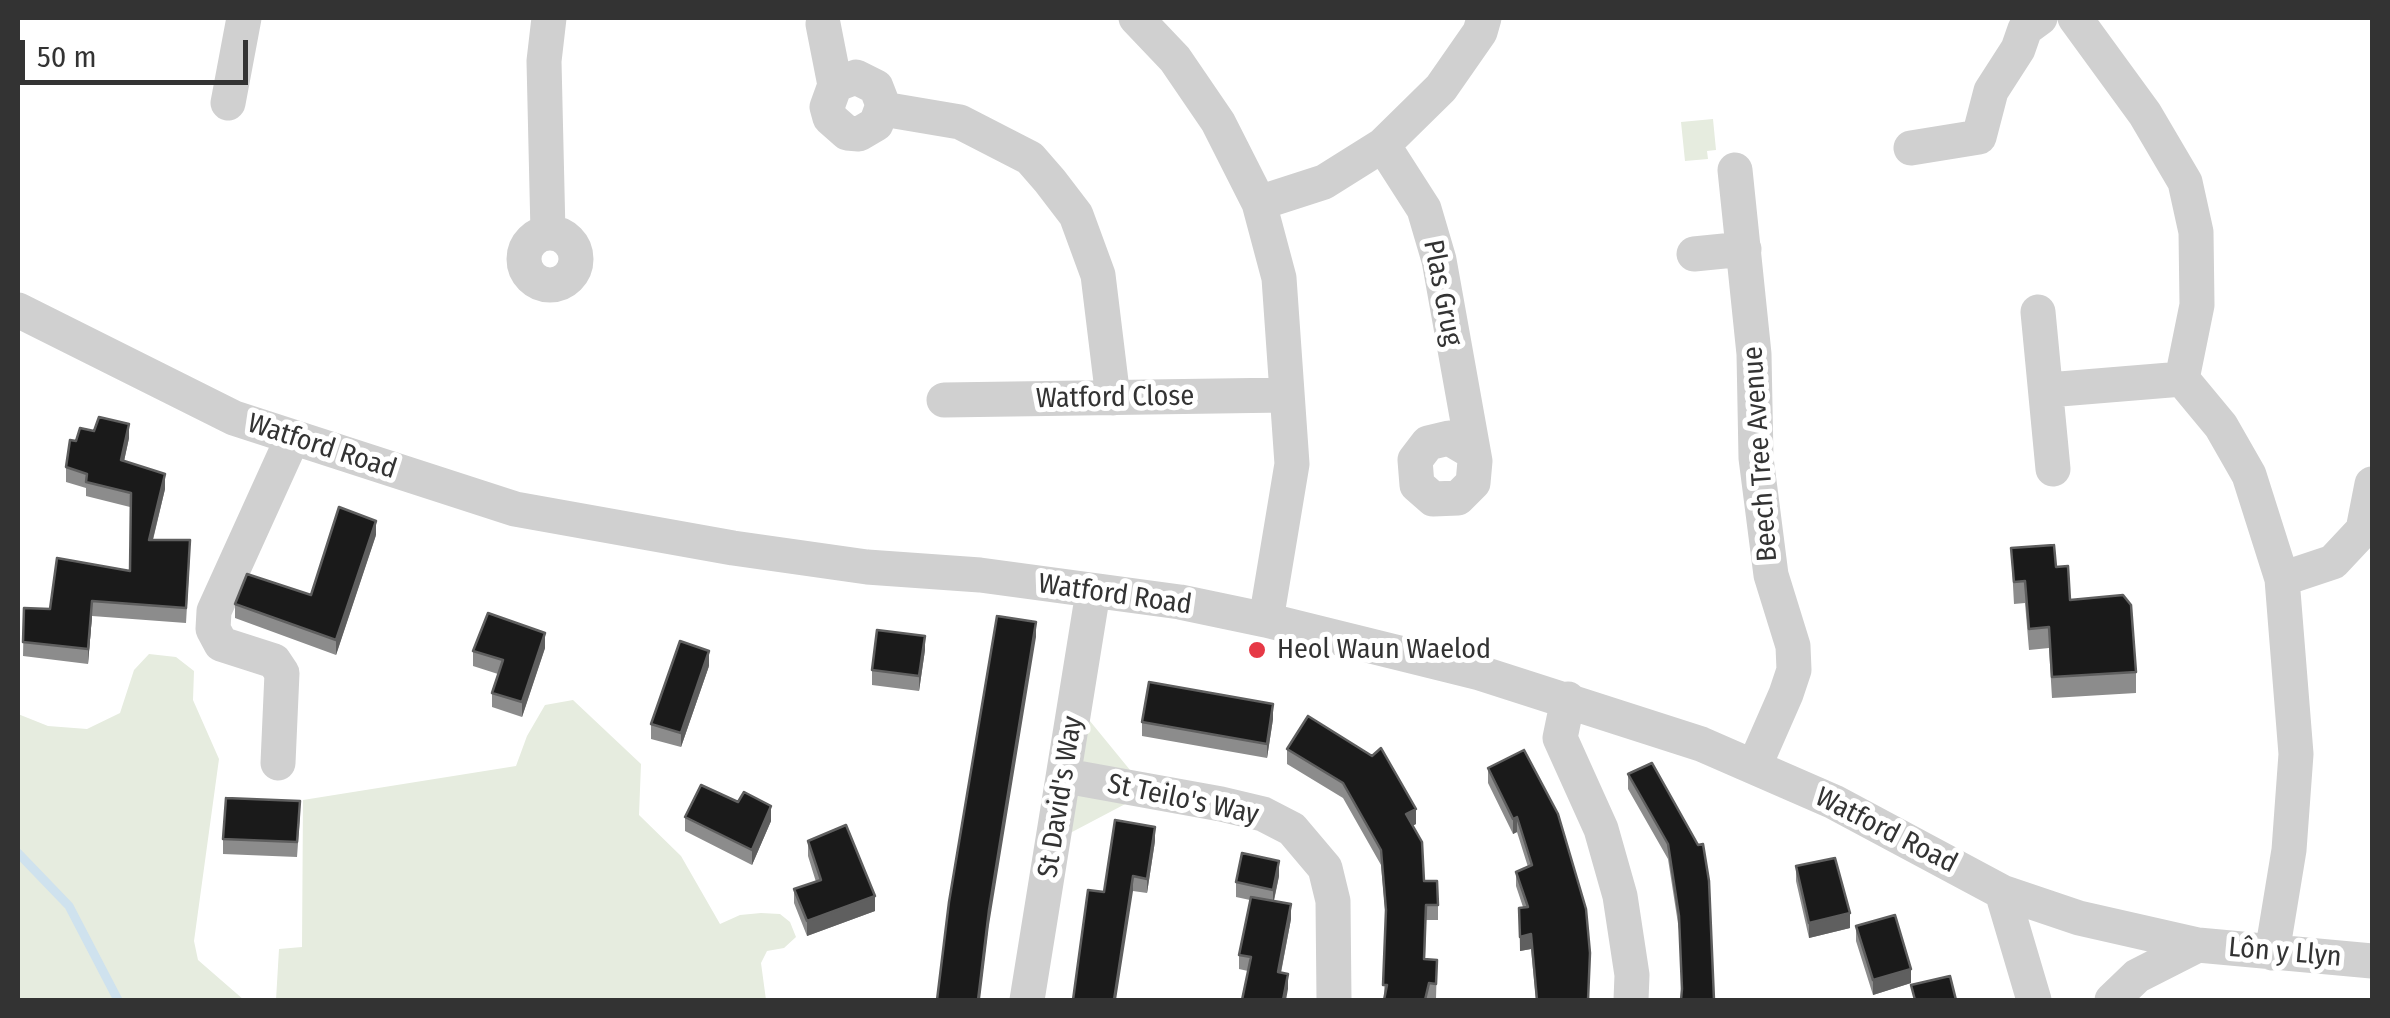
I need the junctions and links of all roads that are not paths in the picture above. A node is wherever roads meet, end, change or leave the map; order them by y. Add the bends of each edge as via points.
1 (244, 18) edge
2 (549, 18) edge
3 (1136, 18) edge
4 (1484, 18) edge
5 (2075, 18) edge
6 (2022, 21) edge
7 (823, 24) dead end
8 (228, 103) dead end
9 (1383, 146) junction
10 (1911, 148) dead end
11 (1736, 170) dead end
12 (1259, 203) junction
13 (548, 233) dead end
14 (1744, 250) junction
15 (1694, 254) dead end
16 (18, 310) edge
17 (2038, 312) dead end
18 (2182, 379) junction
19 (2048, 390) junction
20 (1286, 396) junction
21 (1113, 398) junction
22 (944, 401) dead end
23 (292, 440) junction
24 (1470, 452) dead end
25 (2053, 468) dead end
26 (2372, 484) edge
27 (2282, 578) junction
28 (1093, 592) junction
29 (1266, 620) junction
30 (1568, 700) junction
31 (278, 763) dead end
32 (1754, 767) junction
33 (1066, 776) junction
34 (2002, 892) junction
35 (2198, 945) junction
36 (2272, 952) junction
37 (2372, 961) edge
38 (1028, 1000) edge
39 (1334, 1000) edge
40 (1631, 1000) edge
41 (2034, 1000) edge
42 (2112, 1000) edge

1 - 8 street
2 - 13 street
3 - 12 street via 1175,59 1218,122
4 - 9 street via 1442,88
5 - 18 street via 2185,182 2196,232 2197,305
6 - 10 street via 2018,49 1991,91 1978,138
7 - 21 street via 835,85 867,80 882,95 883,109 960,122 1030,158 1050,181 1076,215 1098,276
9 - 12 street via 1324,182
9 - 24 street, Plas Grug via 1424,209 1439,260
11 - 14 street, Beech Tree Avenue
12 - 20 street via 1279,278
14 - 15 street
14 - 32 street, Beech Tree Avenue via 1756,458 1771,576 1794,658
16 - 23 street, Watford Road
17 - 19 street
18 - 19 street
18 - 27 street via 2250,475
19 - 25 street
20 - 21 street, Watford Close
20 - 29 street via 1289,502
21 - 22 street, Watford Close
23 - 28 street, Watford Road via 514,509 626,532
23 - 31 street via 214,611 213,629 220,644 274,662 282,673
26 - 27 street via 2363,530 2333,562
27 - 36 street via 2296,754
28 - 29 street, Watford Road
28 - 33 street, St David's Way
29 - 30 street, Watford Road
30 - 32 street, Watford Road
30 - 40 street via 1560,738 1601,829 1620,896
32 - 34 street, Watford Road
33 - 38 street, St David's Way
33 - 39 street, St Teilo's Way via 1235,807 1292,829 1325,868 1334,918
34 - 35 street, Watford Road
34 - 41 street
35 - 36 street, Lôn y Llyn
35 - 42 street via 2137,976
36 - 37 street, Lôn y Llyn

